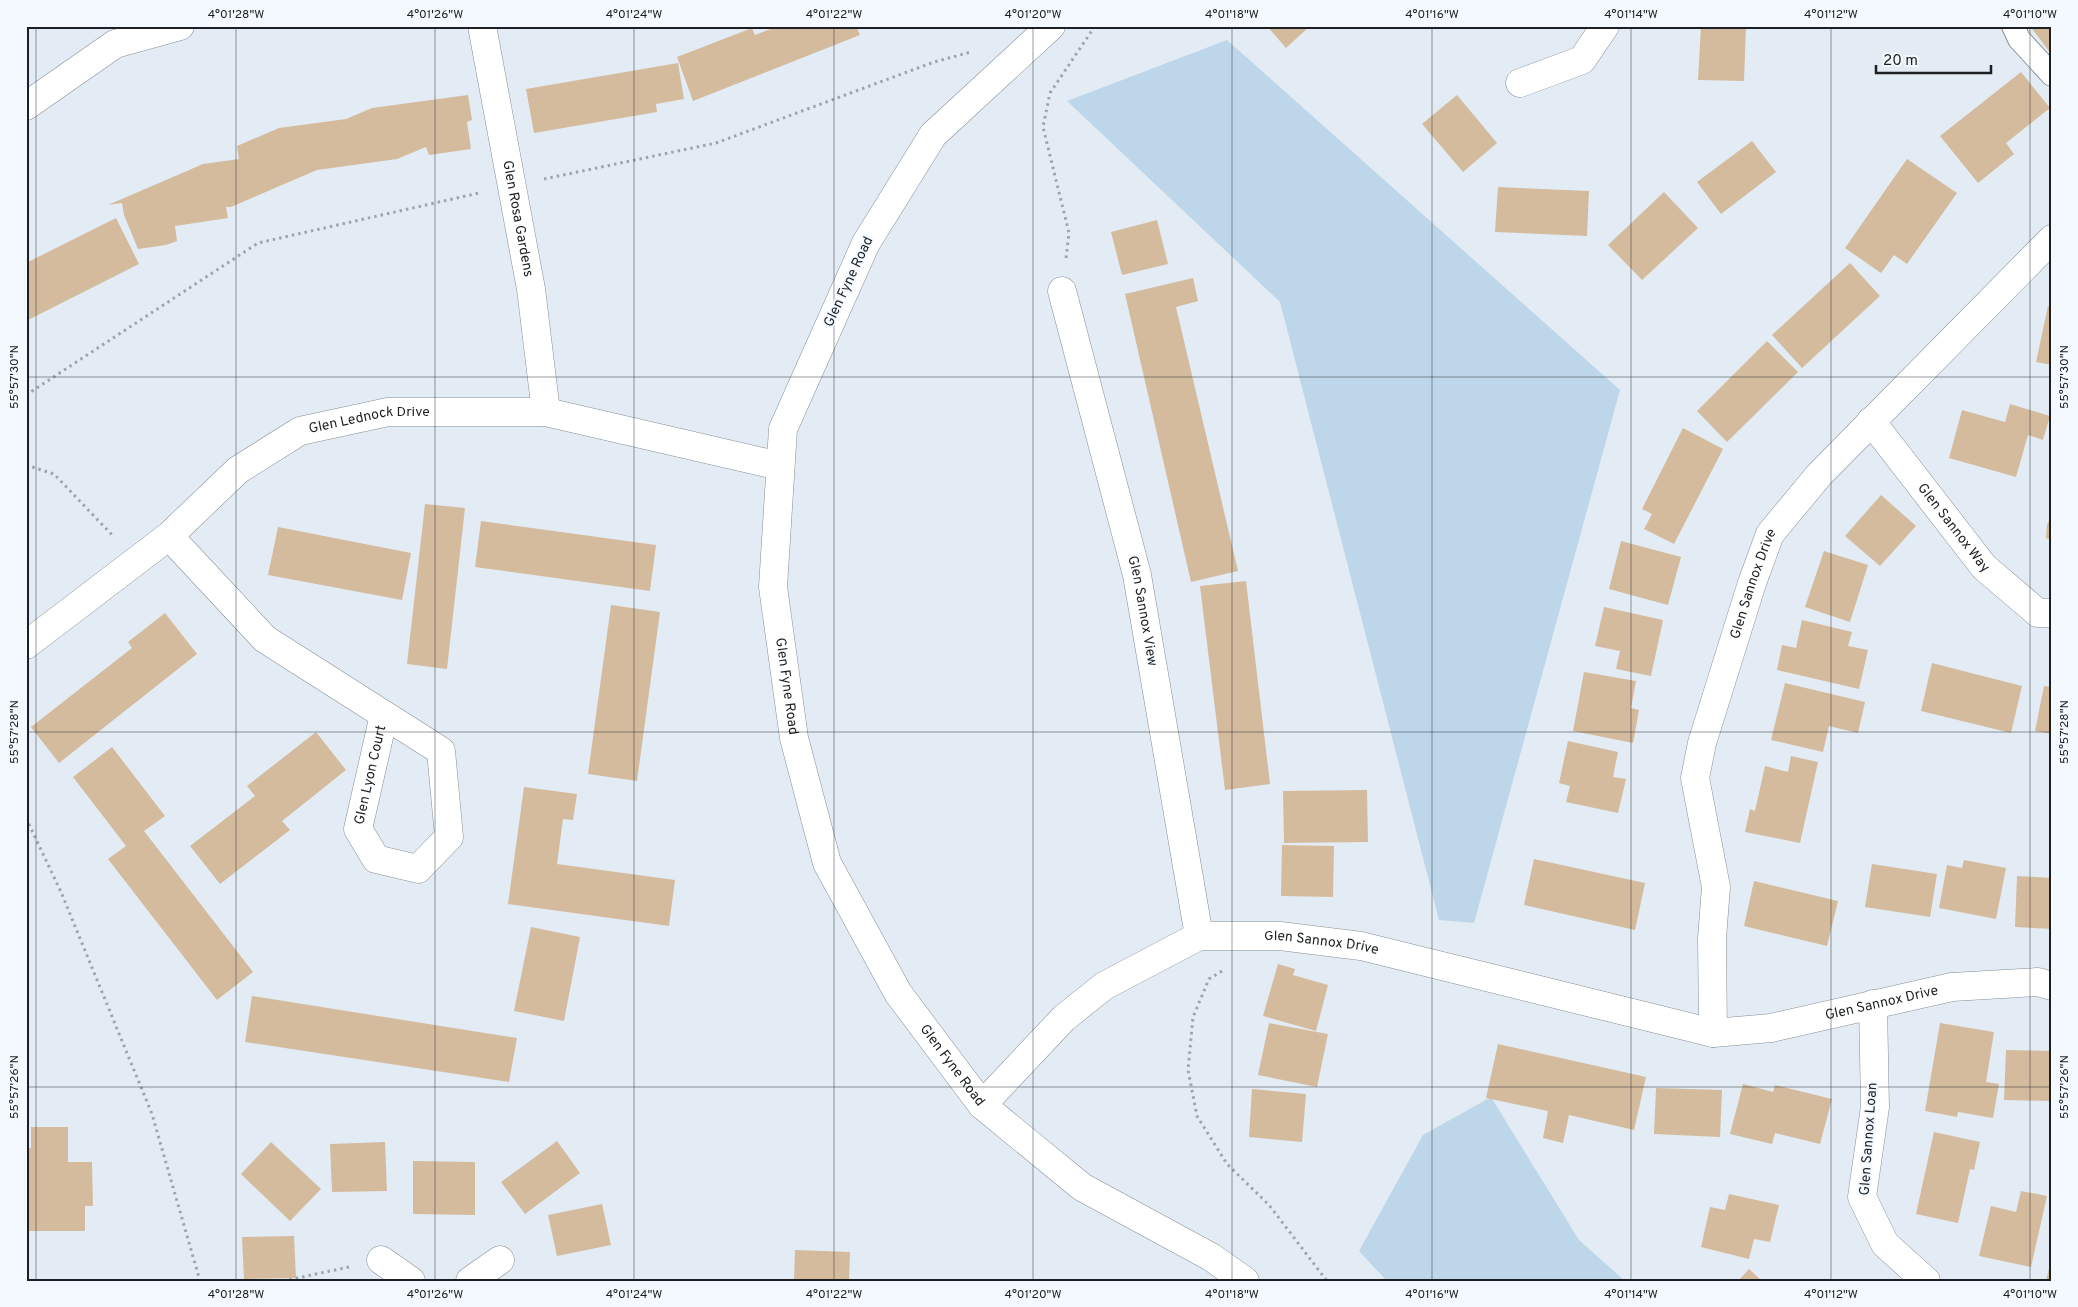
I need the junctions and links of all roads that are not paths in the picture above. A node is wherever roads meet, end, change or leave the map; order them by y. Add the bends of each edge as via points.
1 (180, 26) edge
2 (482, 26) edge
3 (1605, 26) edge
4 (2013, 26) edge
5 (1051, 27) edge
6 (2052, 75) edge
7 (1520, 83) dead end
8 (26, 106) edge
9 (2052, 239) edge
10 (1062, 291) road end
11 (546, 412) junction
12 (1871, 421) junction
13 (780, 466) junction
14 (169, 536) junction
15 (2052, 613) edge
16 (26, 645) edge
17 (384, 715) junction
18 (1199, 936) junction
19 (2052, 986) edge
20 (1873, 1004) junction
21 (1713, 1032) junction
22 (982, 1106) junction
23 (1211, 1257) junction
24 (381, 1260) road end
25 (500, 1260) dead end
26 (411, 1281) edge
27 (470, 1281) edge
28 (1228, 1281) edge
29 (1245, 1281) edge
30 (1926, 1281) edge

1 - 8 street via 115,44
2 - 11 street, Glen Rosa Gardens via 531,289
3 - 7 street via 1582,60
4 - 6 lane via 2019,39
5 - 13 street, Glen Fyne Road via 933,134 871,234 783,429
9 - 12 street, Glen Sannox Drive
10 - 18 street, Glen Sannox View via 1137,575
11 - 13 street, Glen Lednock Drive
11 - 14 street, Glen Lednock Drive via 388,412 300,431 238,470
12 - 15 street, Glen Sannox Way via 1984,567 2038,613
12 - 21 street, Glen Sannox Drive via 1819,475 1770,534 1702,743 1695,778 1716,887 1712,938
13 - 22 street, Glen Fyne Road via 773,587 794,738 827,863 898,993
14 - 16 street, Glen Lednock Drive
14 - 17 street, Glen Lyon Court via 265,639
17 - 17 street, Glen Lyon Court via 358,828 376,859 418,869 449,838 441,751
18 - 21 street, Glen Sannox Drive via 1280,936 1361,946
18 - 22 street, Glen Sannox Drive via 1104,986 1064,1018
19 - 20 street, Glen Sannox Drive via 2038,982 1952,986
20 - 21 street, Glen Sannox Drive via 1771,1028
20 - 30 street, Glen Sannox Loan via 1875,1107 1862,1197 1885,1244
22 - 23 street, Glen Fyne Road via 1082,1187
23 - 28 street, Glen Fyne Road
23 - 29 street, Glen Fyne Road
24 - 26 street
25 - 27 street

